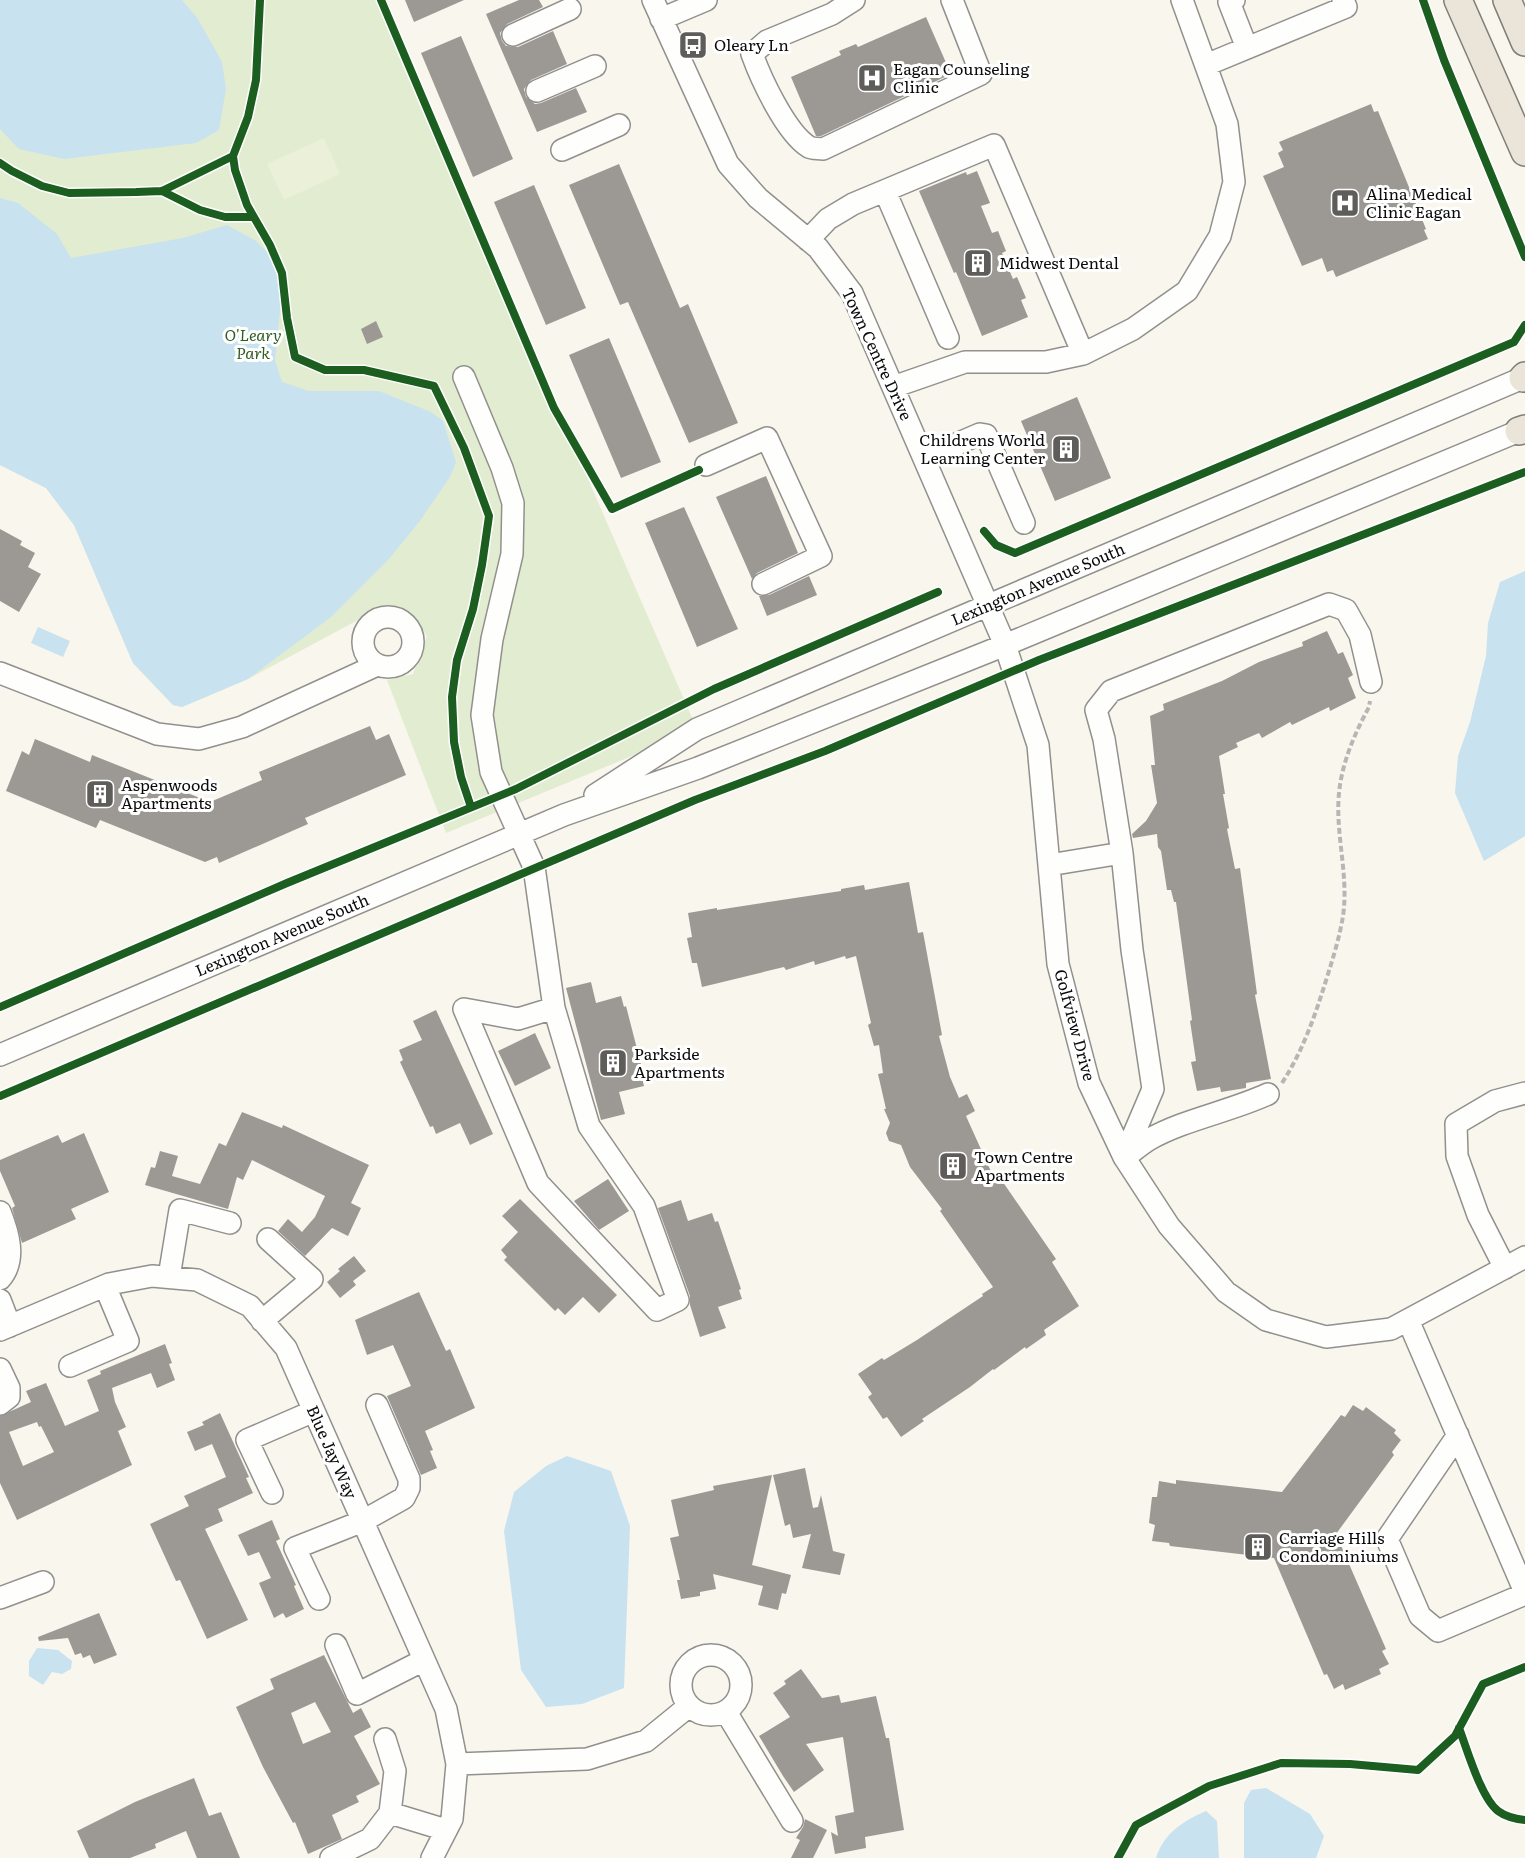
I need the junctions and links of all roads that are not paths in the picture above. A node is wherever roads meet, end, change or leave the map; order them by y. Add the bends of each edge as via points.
1 (706, 0) edge
2 (854, 0) edge
3 (952, 0) edge
4 (1182, 0) edge
5 (1234, 0) edge
6 (1342, 0) edge
7 (1458, 0) edge
8 (1507, 0) edge
9 (828, 7) edge
10 (570, 9) dead end
11 (657, 10) edge
12 (513, 35) dead end
13 (1525, 42) edge
14 (1247, 48) junction
15 (1206, 65) junction
16 (595, 66) dead end
17 (537, 92) dead end
18 (619, 125) dead end
19 (562, 150) dead end
20 (1525, 152) edge
21 (885, 191) junction
22 (808, 240) junction
23 (948, 338) dead end
24 (1083, 354) junction
25 (464, 377) dead end
26 (1524, 377) edge
27 (893, 387) junction
28 (1523, 431) edge
29 (924, 458) junction
30 (706, 465) dead end
31 (1024, 523) dead end
32 (763, 584) dead end
33 (987, 606) junction
34 (1005, 645) junction
35 (377, 665) dead end
36 (0, 673) edge
37 (1371, 682) road end
38 (564, 815) junction
39 (520, 833) junction
40 (1122, 854) junction
41 (1049, 865) junction
42 (554, 1008) junction
43 (2, 1047) edge
44 (1525, 1093) edge
45 (1268, 1094) road end
46 (1124, 1158) junction
47 (0, 1212) edge
48 (230, 1223) dead end
49 (268, 1239) dead end
50 (1525, 1257) edge
51 (1505, 1268) junction
52 (169, 1277) junction
53 (0, 1279) edge
54 (105, 1286) junction
55 (0, 1300) edge
56 (1408, 1320) junction
57 (262, 1321) junction
58 (5, 1328) edge
59 (70, 1366) dead end
60 (0, 1369) edge
61 (0, 1404) edge
62 (377, 1405) dead end
63 (314, 1412) junction
64 (1458, 1435) junction
65 (272, 1493) dead end
66 (363, 1521) junction
67 (43, 1582) dead end
68 (1525, 1593) edge
69 (0, 1598) edge
70 (319, 1599) dead end
71 (336, 1646) dead end
72 (424, 1660) junction
73 (689, 1706) junction
74 (726, 1712) junction
75 (385, 1739) dead end
76 (457, 1764) junction
77 (390, 1813) junction
78 (792, 1821) dead end
79 (446, 1830) junction
80 (331, 1858) edge
81 (432, 1858) edge

1 - 11 street
2 - 9 street
3 - 9 street via 981,74 823,149 810,148 793,132 760,76 752,54 767,41
4 - 15 street
5 - 14 street via 1229,2
6 - 14 street via 1346,7
7 - 20 main road
8 - 13 main road
10 - 12 street
11 - 22 street, Town Centre Drive via 728,164 758,198
14 - 15 street
15 - 24 street via 1227,124 1234,182 1220,236 1186,291 1132,329
16 - 17 street
18 - 19 street
21 - 22 street via 828,219
21 - 23 street
21 - 24 street via 994,145
22 - 27 street, Town Centre Drive via 852,293
24 - 27 street via 1046,362 965,362
25 - 39 street via 513,502 512,554 492,639 482,715 491,772
26 - 33 street, Lexington Avenue South
27 - 29 street, Town Centre Drive
28 - 34 street, Lexington Avenue South
29 - 31 street via 980,434 986,435
29 - 33 street, Town Centre Drive
30 - 32 street via 767,438 821,556
33 - 34 street, Town Centre Drive
33 - 38 street, Lexington Avenue South via 697,729
34 - 38 street, Lexington Avenue South via 698,768
34 - 41 street, Golfview Drive via 1038,745
35 - 36 street via 242,727 199,739 157,734
37 - 40 street via 1360,635 1346,610 1329,604 1112,691 1096,710
38 - 39 street, Lexington Avenue South
39 - 42 street via 534,867
39 - 43 street, Lexington Avenue South
40 - 41 street
40 - 46 street via 1153,1089
41 - 46 street, Golfview Drive via 1058,964 1089,1083
42 - 42 street via 589,1126 644,1206 678,1300 657,1310 538,1183 464,1009 518,1019
44 - 51 street via 1495,1101 1456,1124 1457,1156 1478,1215
45 - 46 street via 1179,1126 1148,1140
46 - 56 street, Golfview Drive via 1169,1226 1226,1292 1266,1320 1326,1337 1391,1329
47 - 53 street via 10,1257
48 - 52 street via 180,1210
49 - 57 street via 312,1279
50 - 51 street, Golfview Drive
51 - 56 street, Golfview Drive
52 - 54 street, Blue Jay Way via 152,1275
52 - 57 street, Blue Jay Way via 197,1280 250,1306
54 - 58 street, Blue Jay Way
54 - 59 street via 128,1341
55 - 58 street
56 - 64 street
57 - 63 street, Blue Jay Way via 286,1348
60 - 61 street via 9,1388 9,1397
62 - 66 street via 409,1479 409,1488 404,1498
63 - 65 street via 247,1440
63 - 66 street, Blue Jay Way
64 - 68 street
64 - 68 street via 1387,1539 1420,1616 1438,1631
66 - 70 street via 295,1548
66 - 72 street, Blue Jay Way
67 - 69 street
71 - 72 street via 357,1694
72 - 76 street, Blue Jay Way via 446,1709
73 - 74 street via 706,1715
73 - 74 street via 683,1698 681,1678 692,1661 711,1654 730,1660 741,1677 740,1697
73 - 76 street via 646,1741 587,1759
74 - 78 street
75 - 77 street via 395,1772
76 - 79 street, Blue Jay Way via 452,1819
77 - 79 street
77 - 80 street via 370,1839
79 - 81 street, Blue Jay Way

